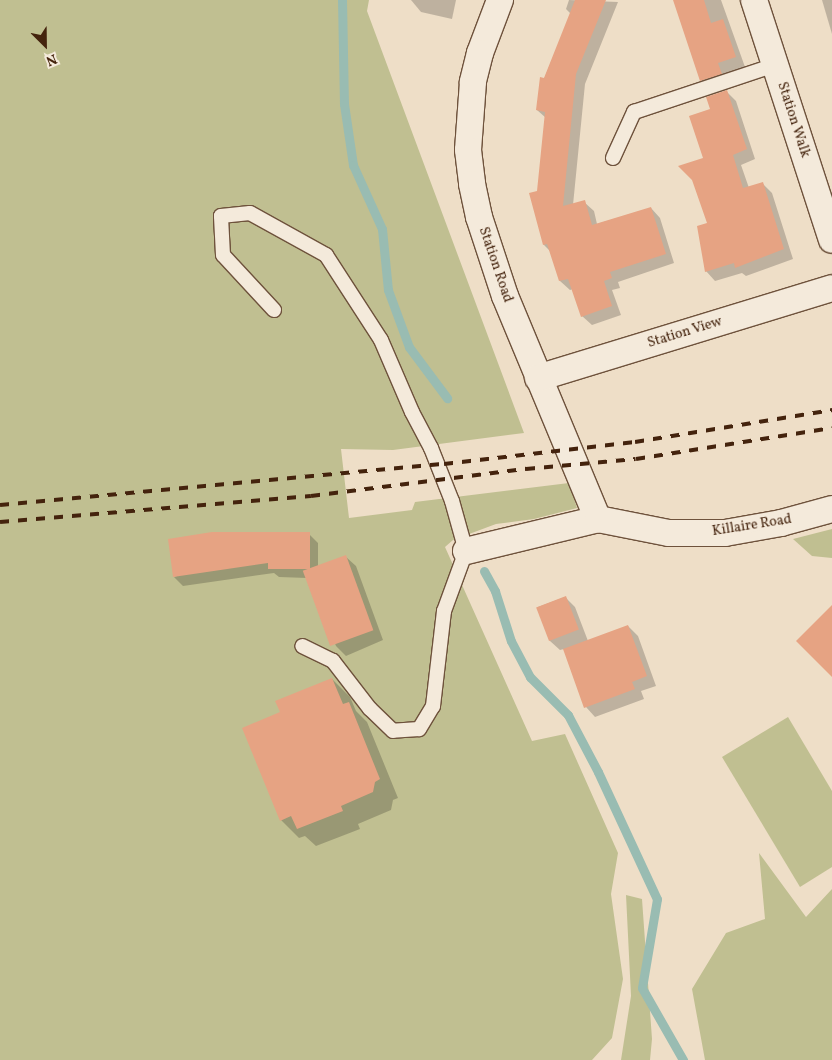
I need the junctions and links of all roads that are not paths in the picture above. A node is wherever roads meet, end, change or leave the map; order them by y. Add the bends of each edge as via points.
1 (500, 0) edge
2 (754, 0) edge
3 (775, 65) junction
4 (613, 158) dead end
5 (832, 240) edge
6 (832, 288) edge
7 (274, 310) dead end
8 (538, 378) junction
9 (832, 509) edge
10 (598, 519) junction
11 (466, 551) junction
12 (302, 646) dead end

1 - 8 street, Station Road via 473,82 468,150 479,217 504,296
2 - 3 street, Station Walk
3 - 4 lane via 634,112
3 - 5 street, Station Walk
6 - 8 street, Station View
7 - 11 lane via 223,255 221,216 250,213 326,255 382,340 431,448 452,501
8 - 10 street, Station Road
9 - 10 street, Killaire Road via 781,524 725,533 669,533
10 - 11 street, Killaire Road
11 - 12 lane via 444,611 433,706 418,729 393,731 370,709 332,661

